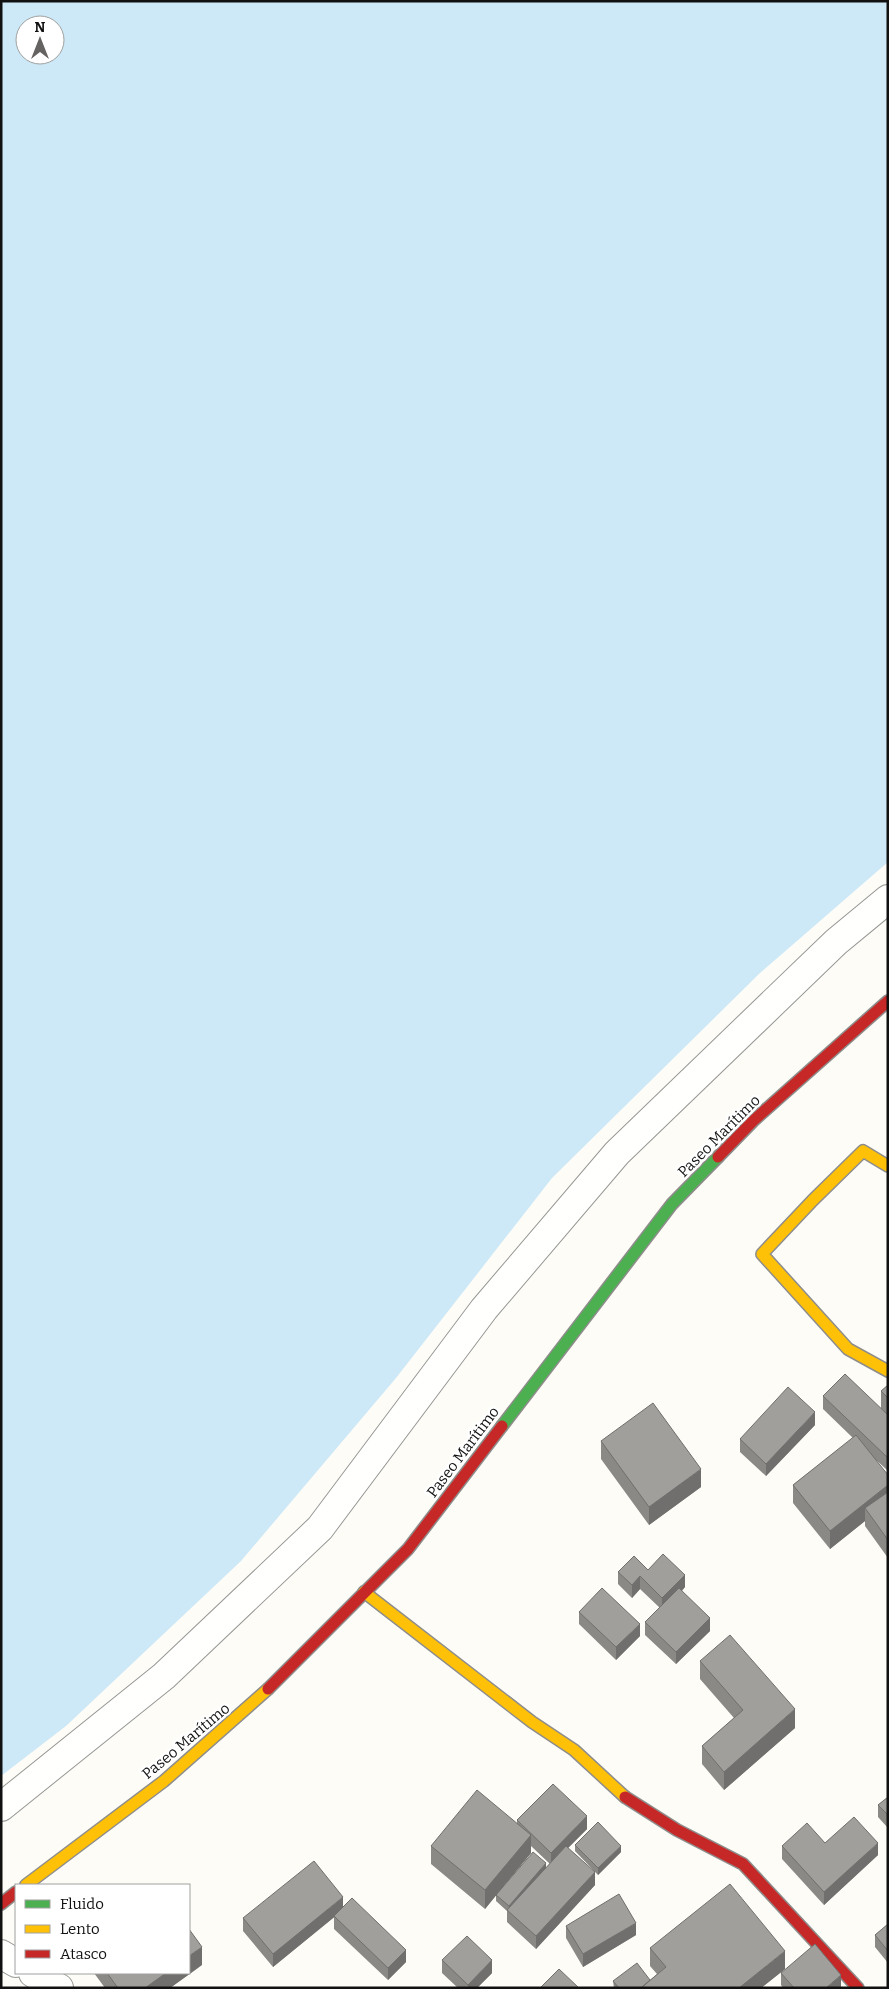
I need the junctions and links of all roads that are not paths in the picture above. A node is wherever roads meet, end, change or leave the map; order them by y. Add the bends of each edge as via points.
1 (888, 899) edge
2 (888, 1001) edge
3 (888, 1166) edge
4 (888, 1371) edge
5 (364, 1592) junction
6 (1, 1808) edge
7 (27, 1884) edge
8 (15, 1893) edge
9 (1, 1904) edge
10 (1, 1954) edge
11 (15, 1962) edge
12 (35, 1974) edge
13 (59, 1988) edge
14 (858, 1988) edge

1 - 6 street via 836,942 617,1153 484,1308 320,1528 164,1676
2 - 5 street, Paseo Marítimo via 753,1121 672,1204 408,1549
3 - 4 street via 864,1151 762,1254 848,1350
5 - 7 street, Paseo Marítimo via 252,1705 164,1781
5 - 14 street via 532,1722 574,1750 631,1802 744,1864
8 - 9 street
10 - 11 street
12 - 13 street

